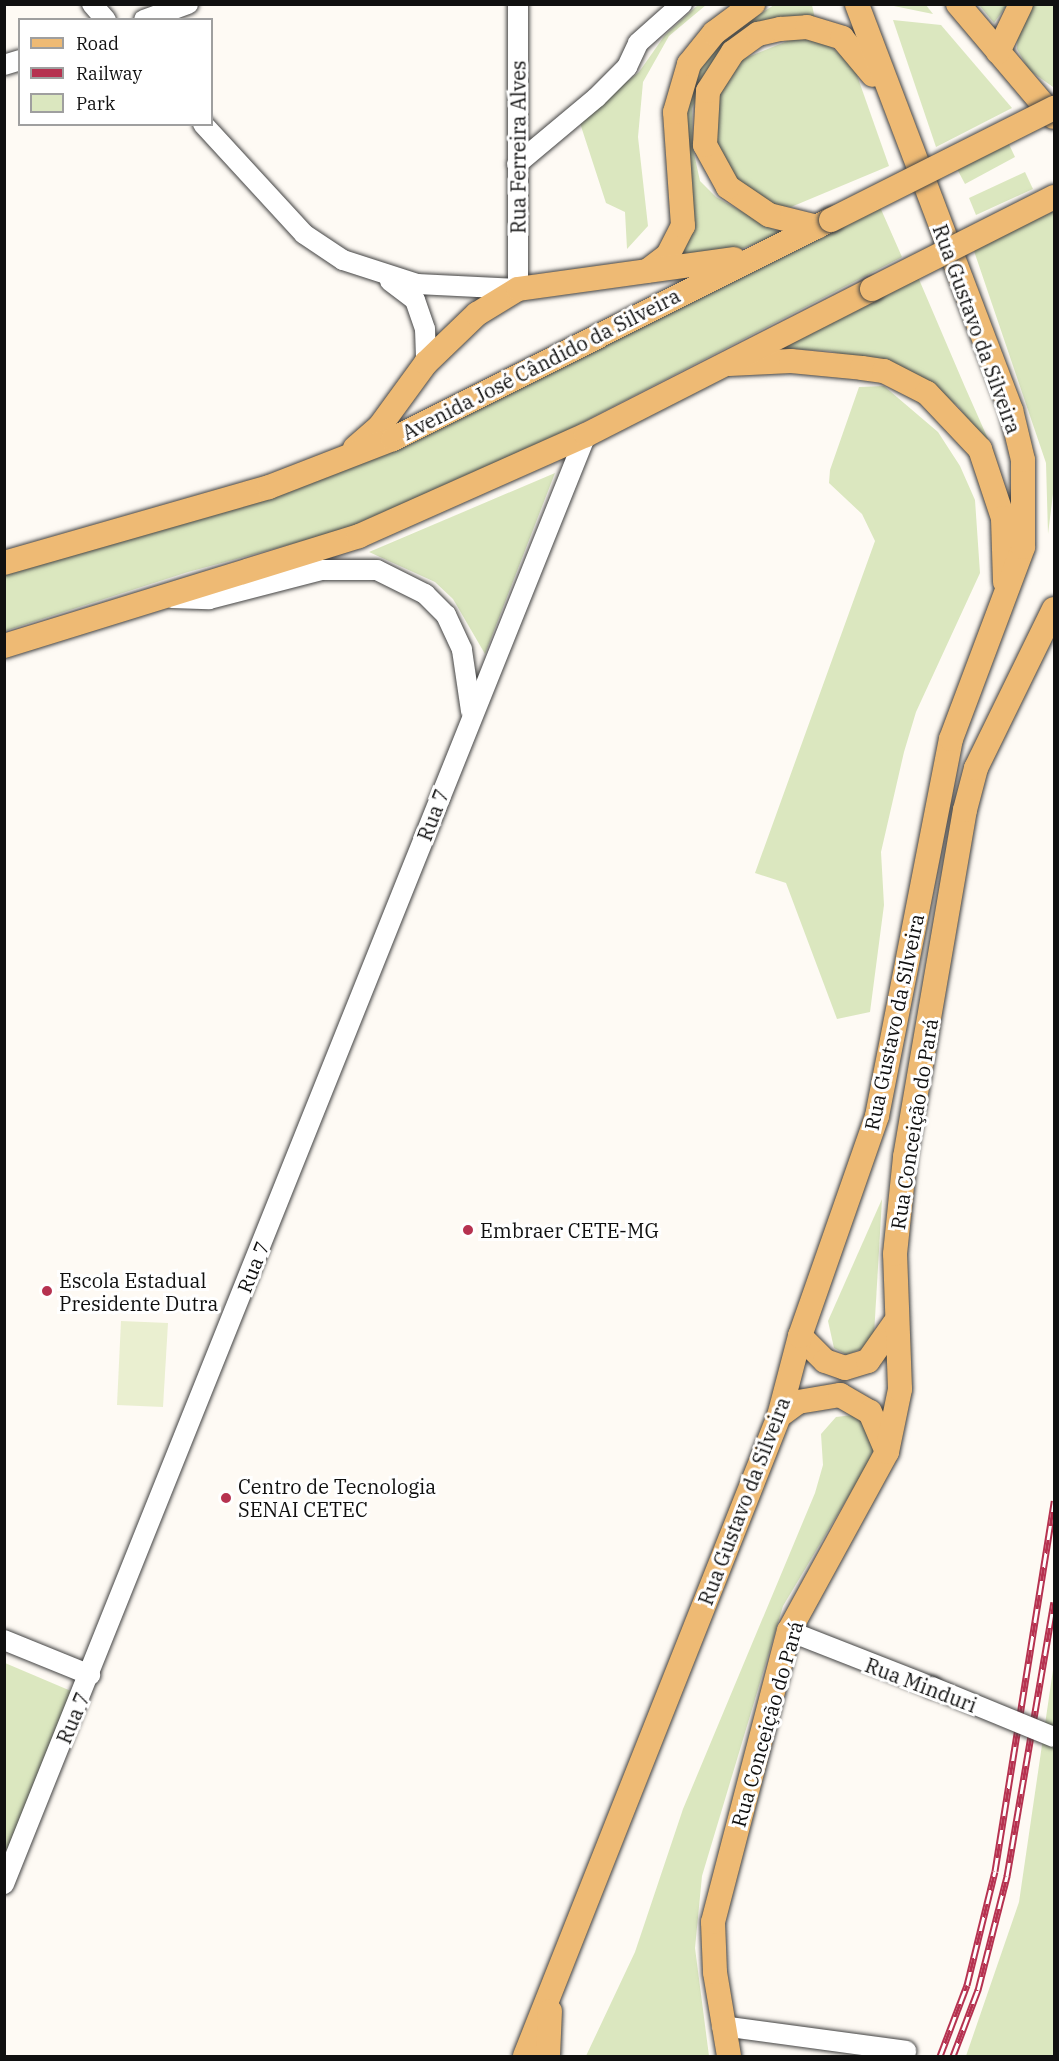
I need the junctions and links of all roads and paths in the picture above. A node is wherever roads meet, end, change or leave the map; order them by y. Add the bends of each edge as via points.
1 (92, 4) edge
2 (188, 4) edge
3 (518, 4) edge
4 (682, 4) edge
5 (753, 4) edge
6 (857, 4) edge
7 (958, 4) edge
8 (1021, 4) edge
9 (104, 18) edge
10 (150, 18) edge
11 (998, 52) junction
12 (893, 108) junction
13 (1054, 108) edge
14 (1054, 117) edge
15 (205, 126) edge
16 (517, 164) junction
17 (1054, 196) edge
18 (824, 223) junction
19 (758, 256) junction
20 (647, 271) junction
21 (385, 277) junction
22 (518, 289) junction
23 (426, 363) junction
24 (721, 365) junction
25 (586, 435) junction
26 (342, 460) junction
27 (4, 563) edge
28 (169, 598) junction
29 (1005, 601) junction
30 (1054, 609) edge
31 (4, 646) edge
32 (462, 651) junction
33 (494, 663) junction
34 (472, 716) junction
35 (894, 1324) junction
36 (800, 1336) junction
37 (779, 1416) junction
38 (887, 1452) junction
39 (789, 1631) junction
40 (4, 1640) edge
41 (90, 1675) junction
42 (1054, 1737) edge
43 (4, 1884) edge
44 (550, 1997) junction
45 (722, 2026) junction
46 (906, 2051) dead end
47 (525, 2056) edge
48 (548, 2056) edge
49 (729, 2056) edge

1 - 9 street
2 - 10 street
3 - 16 street, Rua Ferreira Alves
4 - 16 street via 638,43 627,67 596,98
5 - 20 main road via 714,33 686,73 675,120 683,226 668,255
6 - 12 main road
7 - 11 main road
8 - 11 main road
11 - 14 main road
12 - 18 main road via 860,54 825,31 807,27 758,34 719,70 703,120 714,168 747,202 790,222
12 - 29 main road, Rua Gustavo da Silveira via 1011,410 1023,460 1023,547
13 - 18 main road, Avenida José Cândido da Silveira, bridge
15 - 21 street via 304,234 343,260
16 - 22 street, Rua Ferreira Alves
17 - 24 main road, bridge
18 - 19 main road, Avenida José Cândido da Silveira
19 - 20 main road
19 - 26 main road, Avenida José Cândido da Silveira via 516,379
20 - 22 main road
21 - 22 street
21 - 23 street via 415,300 425,329
22 - 23 main road via 477,314
23 - 26 main road via 380,426
24 - 25 main road
24 - 29 main road via 791,361 884,371 946,408 980,449 997,493 1003,518
25 - 28 main road via 359,536
25 - 33 street, Rua 7
26 - 27 main road, Avenida José Cândido da Silveira via 269,487
28 - 31 main road
28 - 32 street via 209,599 351,566 377,570 425,594 446,615
29 - 36 main road, Rua Gustavo da Silveira via 951,739 877,1116
30 - 35 main road, Rua Conceição do Pará via 976,768 965,810 905,1157
32 - 33 street
32 - 34 street
33 - 34 street, Rua 7
34 - 41 street, Rua 7
35 - 36 main road via 868,1360 845,1368 825,1361
35 - 38 main road, Rua Conceição do Pará via 900,1389
36 - 37 main road, Rua Gustavo da Silveira
37 - 38 main road via 798,1402 840,1395 870,1412
37 - 44 main road, Rua Gustavo da Silveira
38 - 39 main road, Rua Conceição do Pará
39 - 42 street, Rua Minduri, bridge
39 - 45 main road, Rua Conceição do Pará via 714,1922
40 - 41 street
41 - 43 street, Rua 7
44 - 47 main road, Rua Gustavo da Silveira
44 - 48 main road
45 - 46 street
45 - 49 main road, Rua Conceição do Pará

